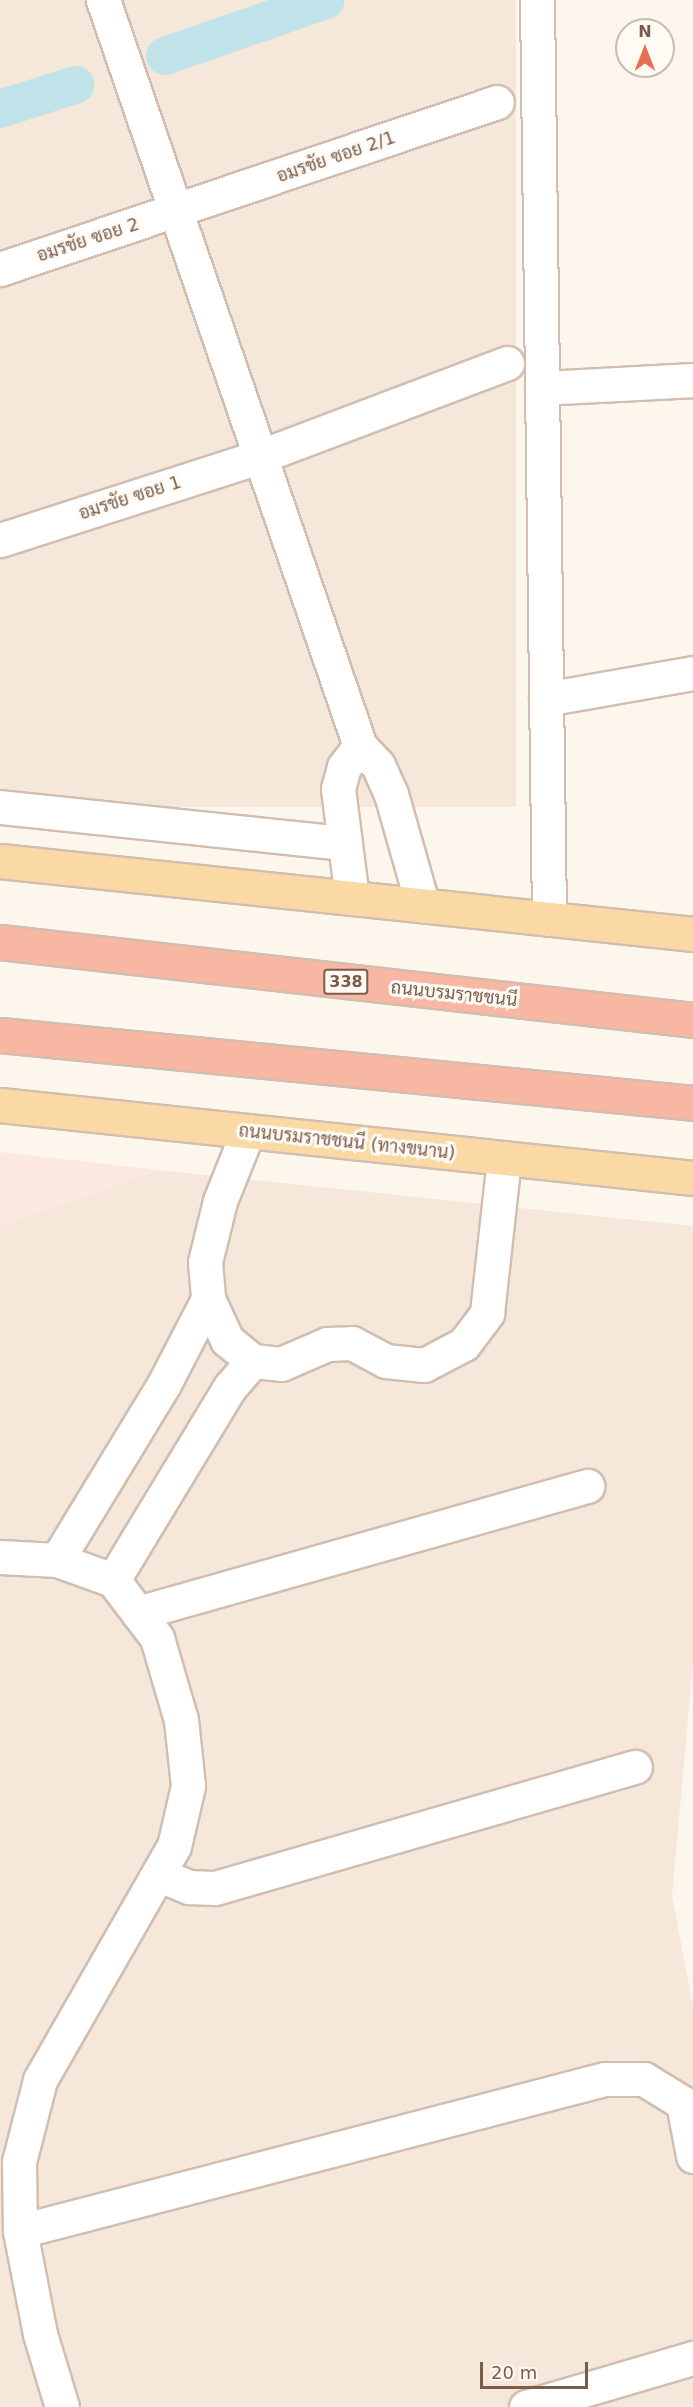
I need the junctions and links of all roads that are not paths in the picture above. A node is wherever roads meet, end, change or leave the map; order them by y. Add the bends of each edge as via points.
1 (104, 0) edge
2 (537, 0) edge
3 (497, 102) dead end
4 (176, 211) junction
5 (0, 269) edge
6 (507, 363) dead end
7 (693, 380) edge
8 (542, 388) junction
9 (261, 456) junction
10 (0, 540) edge
11 (693, 673) edge
12 (546, 699) junction
13 (360, 746) junction
14 (0, 807) edge
15 (344, 843) junction
16 (0, 861) edge
17 (352, 898) junction
18 (423, 906) junction
19 (549, 919) junction
20 (693, 934) edge
21 (0, 942) edge
22 (693, 1020) edge
23 (0, 1035) edge
24 (693, 1103) edge
25 (0, 1105) edge
26 (248, 1131) junction
27 (504, 1158) junction
28 (693, 1178) edge
29 (208, 1299) junction
30 (253, 1361) junction
31 (587, 1486) dead end
32 (0, 1557) edge
33 (57, 1560) junction
34 (113, 1580) junction
35 (138, 1613) junction
36 (635, 1767) dead end
37 (158, 1874) junction
38 (693, 2156) edge
39 (20, 2231) junction
40 (693, 2358) edge
41 (62, 2407) edge
42 (526, 2407) edge

1 - 4 street
2 - 8 street
3 - 4 street, อมรชัย ซอย 2/1
4 - 5 street, อมรชัย ซอย 2
4 - 9 street
6 - 9 street, อมรชัย ซอย 1
7 - 8 street
8 - 12 street
9 - 10 street, อมรชัย ซอย 1
9 - 13 street
11 - 12 street
12 - 19 street
13 - 15 street via 344,767 338,789
13 - 18 street via 378,765 391,794
14 - 15 street
15 - 17 street
16 - 17 main road
17 - 18 main road
18 - 19 main road
19 - 20 main road
21 - 22 highway, ถนนบรมราชชนนี / 338
23 - 24 highway
25 - 26 main road, ถนนบรมราชชนนี (ทางขนาน)
26 - 27 main road, ถนนบรมราชชนนี (ทางขนาน)
26 - 29 street via 220,1201 205,1262
27 - 28 main road, ถนนบรมราชชนนี (ทางขนาน)
27 - 30 street via 487,1313 464,1344 424,1365 386,1361 352,1343 327,1344 281,1364
29 - 30 street via 227,1340
29 - 33 street via 164,1384
30 - 34 street via 230,1387
31 - 35 street
32 - 33 street
33 - 34 street
34 - 35 street
35 - 37 street via 157,1638 181,1720 188,1786 174,1846
36 - 37 street via 215,1888 189,1887
37 - 39 street via 40,2080 19,2162
38 - 39 street via 682,2103 644,2079 605,2079
39 - 41 street via 40,2334
40 - 42 street

